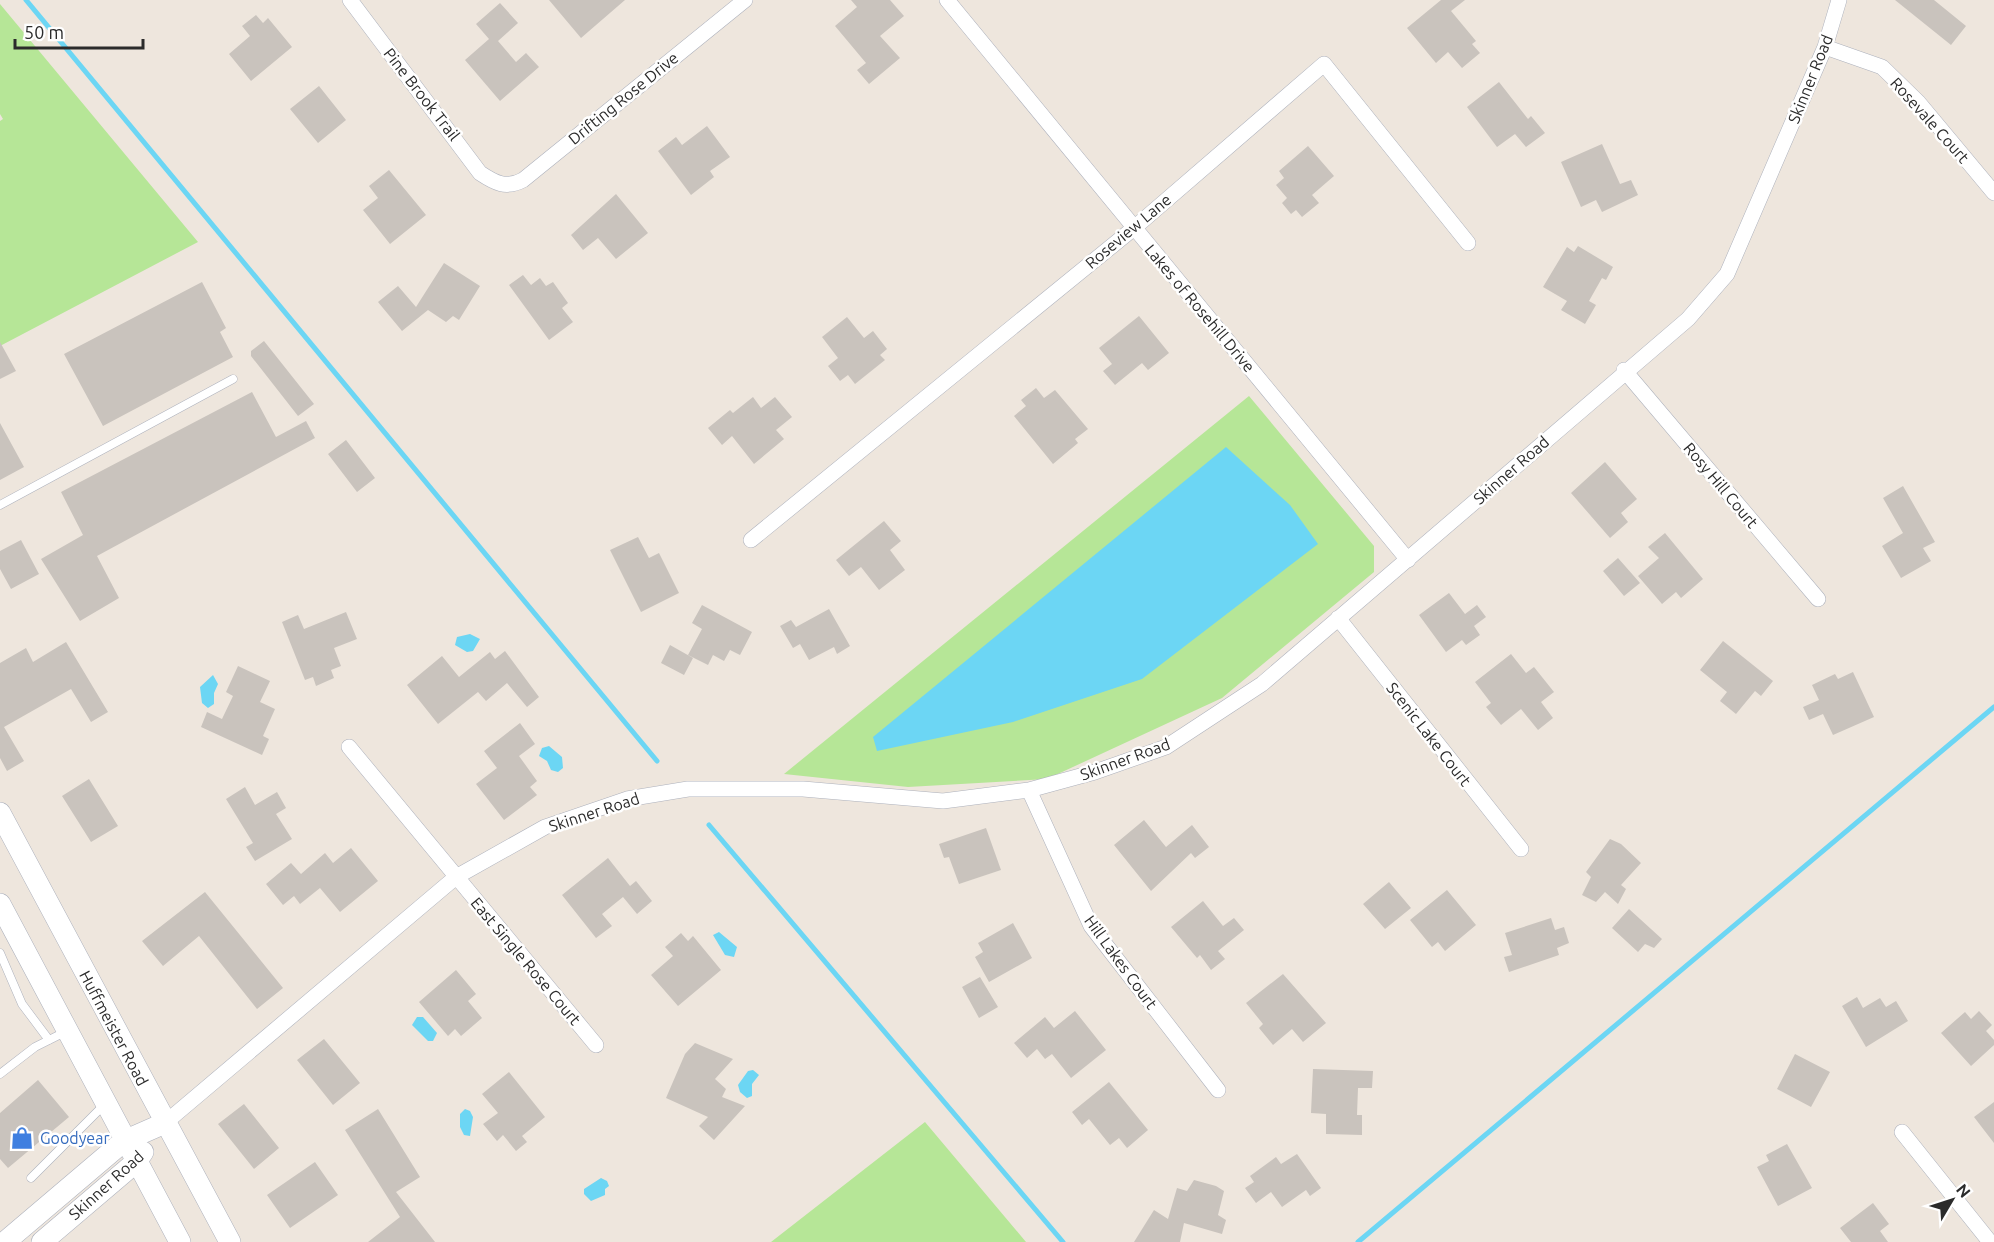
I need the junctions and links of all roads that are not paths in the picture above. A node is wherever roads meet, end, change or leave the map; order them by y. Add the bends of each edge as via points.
1 (350, 0) edge
2 (745, 0) edge
3 (947, 0) edge
4 (1839, 0) edge
5 (1825, 47) junction
6 (497, 184) joint
7 (1994, 193) edge
8 (1134, 228) junction
9 (1468, 243) dead end
10 (1624, 370) junction
11 (233, 379) dead end
12 (0, 505) edge
13 (752, 540) dead end
14 (1408, 560) junction
15 (1818, 599) dead end
16 (1338, 618) junction
17 (349, 747) dead end
18 (1029, 790) junction
19 (0, 813) edge
20 (1521, 849) dead end
21 (456, 877) junction
22 (0, 904) edge
23 (0, 953) edge
24 (58, 1036) junction
25 (596, 1045) dead end
26 (0, 1074) edge
27 (1218, 1090) dead end
28 (105, 1104) junction
29 (165, 1123) junction
30 (1902, 1132) dead end
31 (124, 1141) junction
32 (136, 1162) junction
33 (31, 1178) dead end
34 (5, 1242) edge
35 (42, 1242) edge
36 (180, 1242) edge
37 (230, 1242) edge
38 (1990, 1242) edge

1 - 6 street, Pine Brook Trail via 480,173
2 - 6 street, Drifting Rose Drive via 523,180 512,185
3 - 8 street, Lakes of Rosehill Drive
4 - 5 street, Skinner Road
5 - 7 street, Rosevale Court via 1882,67 1919,103
5 - 10 street, Skinner Road via 1727,274 1688,319
8 - 9 street, Roseview Lane via 1324,64
8 - 13 street, Roseview Lane
8 - 14 street, Lakes of Rosehill Drive
10 - 14 street, Skinner Road
10 - 15 street, Rosy Hill Court
11 - 12 lane
14 - 16 street, Skinner Road
16 - 18 street, Skinner Road via 1262,684 1166,747
16 - 20 street, Scenic Lake Court
17 - 21 street, East Single Rose Court
18 - 21 street, Skinner Road via 943,801 803,789 688,789 627,799 545,827
18 - 27 street, Hill Lakes Court via 1091,926
19 - 29 main road, Huffmeister Road
21 - 25 street, East Single Rose Court
21 - 29 street, Skinner Road
22 - 24 main road
23 - 24 lane via 22,1004
24 - 26 lane via 35,1047
24 - 28 main road
28 - 31 main road
28 - 33 lane
29 - 31 main road, Skinner Road
29 - 32 main road, Skinner Road
29 - 37 main road, Huffmeister Road
30 - 38 street
31 - 32 main road
31 - 34 main road, Skinner Road
32 - 35 main road, Skinner Road
32 - 36 main road

